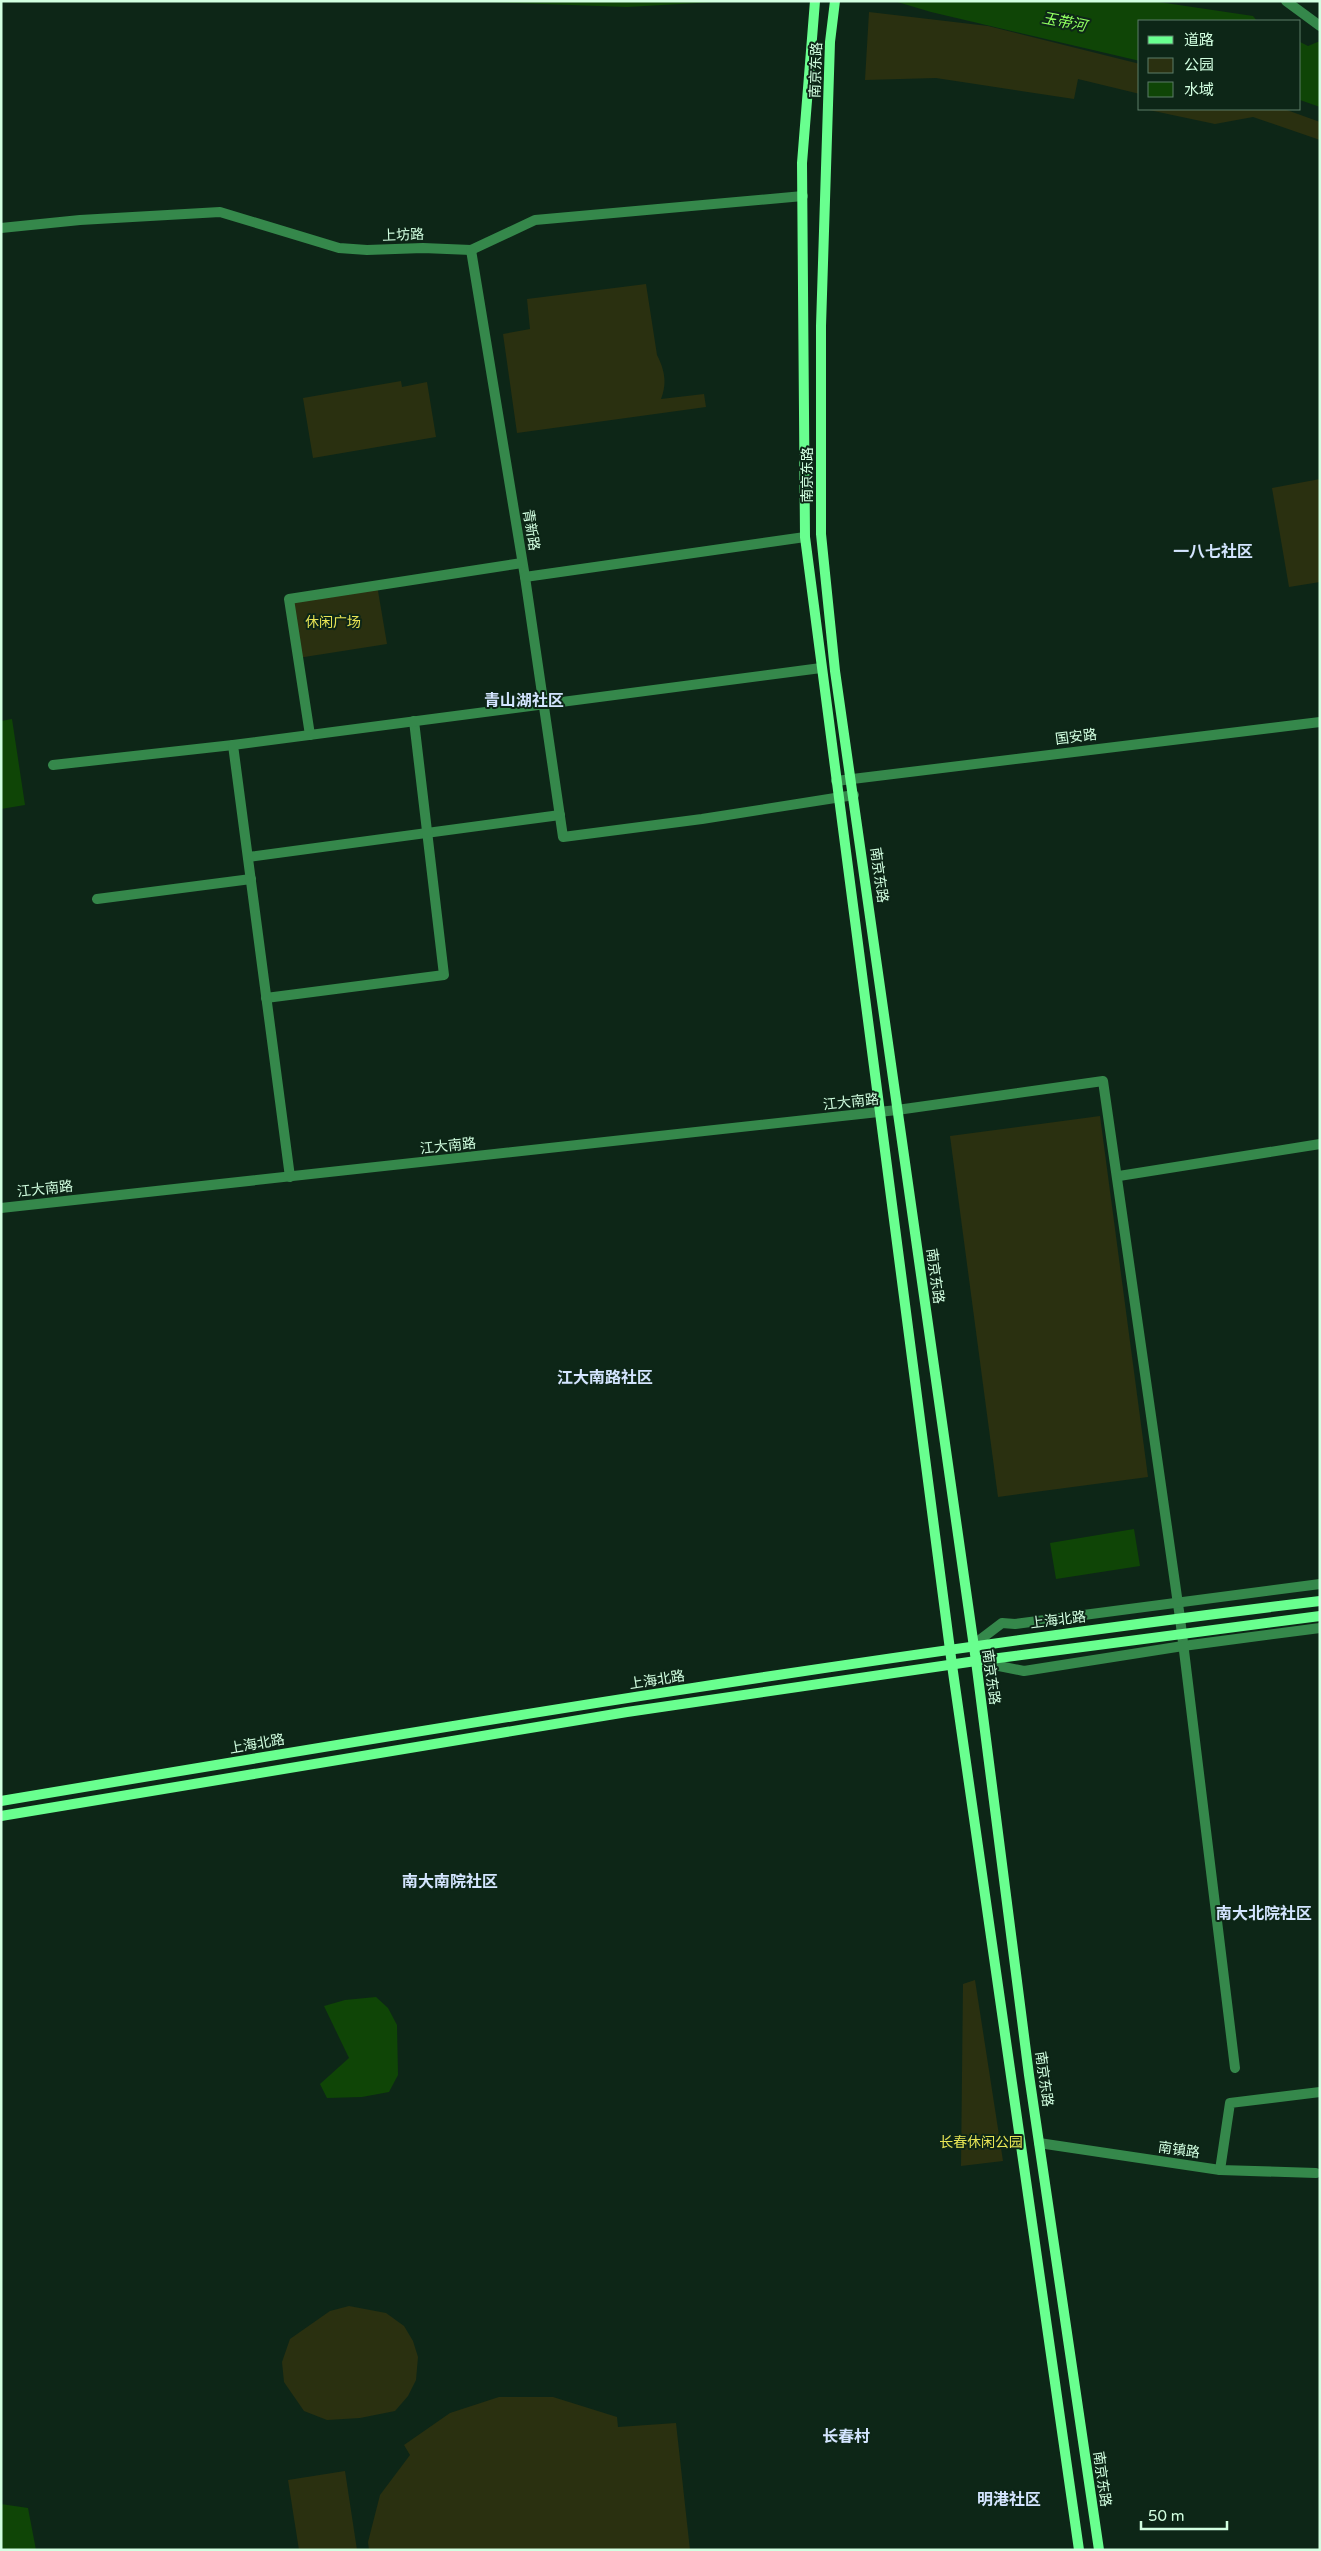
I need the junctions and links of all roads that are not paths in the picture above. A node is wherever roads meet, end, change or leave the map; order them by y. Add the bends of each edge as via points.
1 (835, 1) edge
2 (1286, 1) edge
3 (814, 2) edge
4 (1316, 23) edge
5 (803, 196) junction
6 (1, 228) edge
7 (471, 250) junction
8 (805, 537) junction
9 (522, 563) junction
10 (525, 577) junction
11 (821, 668) junction
12 (543, 704) junction
13 (414, 721) junction
14 (1320, 722) edge
15 (310, 735) junction
16 (233, 745) junction
17 (53, 765) dead end
18 (852, 779) junction
19 (836, 781) junction
20 (854, 795) junction
21 (838, 797) junction
22 (560, 814) junction
23 (428, 832) junction
24 (248, 857) junction
25 (251, 879) junction
26 (97, 899) dead end
27 (266, 998) junction
28 (898, 1110) junction
29 (880, 1112) junction
30 (1320, 1144) edge
31 (1118, 1176) junction
32 (290, 1177) junction
33 (1, 1208) edge
34 (1320, 1584) edge
35 (1320, 1601) edge
36 (1177, 1602) junction
37 (1320, 1616) edge
38 (1180, 1618) junction
39 (1320, 1628) edge
40 (1182, 1634) junction
41 (973, 1645) junction
42 (1183, 1646) junction
43 (950, 1649) junction
44 (976, 1661) junction
45 (952, 1665) junction
46 (1, 1801) edge
47 (1, 1816) edge
48 (1235, 2068) dead end
49 (1320, 2092) edge
50 (1039, 2143) junction
51 (1220, 2170) junction
52 (1316, 2173) dead end
53 (1079, 2550) edge
54 (1099, 2550) edge

1 - 18 main road, 南京东路 via 830,42 821,326 821,534 835,672
2 - 4 street
3 - 5 main road, 南京东路 via 802,163
5 - 7 street, 上坊路 via 535,220
5 - 8 main road, 南京东路
6 - 7 street, 上坊路 via 220,212 339,248
7 - 9 street, 青新路
8 - 10 street
8 - 11 main road, 南京东路
9 - 10 street, 青新路
9 - 15 street via 289,599
10 - 12 street, 青新路
11 - 12 street
11 - 19 main road, 南京东路
12 - 13 street
12 - 22 street, 青新路
13 - 15 street
13 - 23 street
14 - 18 street, 国安路
15 - 16 street
16 - 17 street
16 - 24 street
18 - 19 street, 国安路
18 - 20 main road, 南京东路
19 - 21 main road, 南京东路
20 - 21 street
20 - 28 main road, 南京东路
21 - 22 street, 青新路 via 563,837
21 - 29 main road, 南京东路
22 - 23 street
23 - 24 street
23 - 27 street via 444,975
24 - 25 street
25 - 26 street
25 - 27 street
27 - 32 street
28 - 29 street, 江大南路
28 - 31 street, 江大南路 via 1103,1081
28 - 41 main road, 南京东路
29 - 32 street, 江大南路
29 - 43 main road, 南京东路
30 - 31 street
31 - 36 street
32 - 33 street, 江大南路
34 - 36 street
35 - 38 main road, 上海北路
36 - 38 street
36 - 41 street via 1015,1624 1002,1623
37 - 40 main road, 上海北路
38 - 40 street
38 - 41 main road, 上海北路
39 - 42 street
40 - 42 street
40 - 44 main road, 上海北路
41 - 43 main road, 上海北路
41 - 44 main road, 南京东路
42 - 44 street via 1024,1671
42 - 48 street
43 - 45 main road, 南京东路
43 - 46 main road, 上海北路 via 419,1730
44 - 45 main road, 上海北路
44 - 50 main road, 南京东路
45 - 47 main road, 上海北路 via 626,1712
45 - 53 main road, 南京东路
49 - 51 street via 1230,2103
50 - 51 street, 南镇路
50 - 54 main road, 南京东路
51 - 52 street, 南镇路

